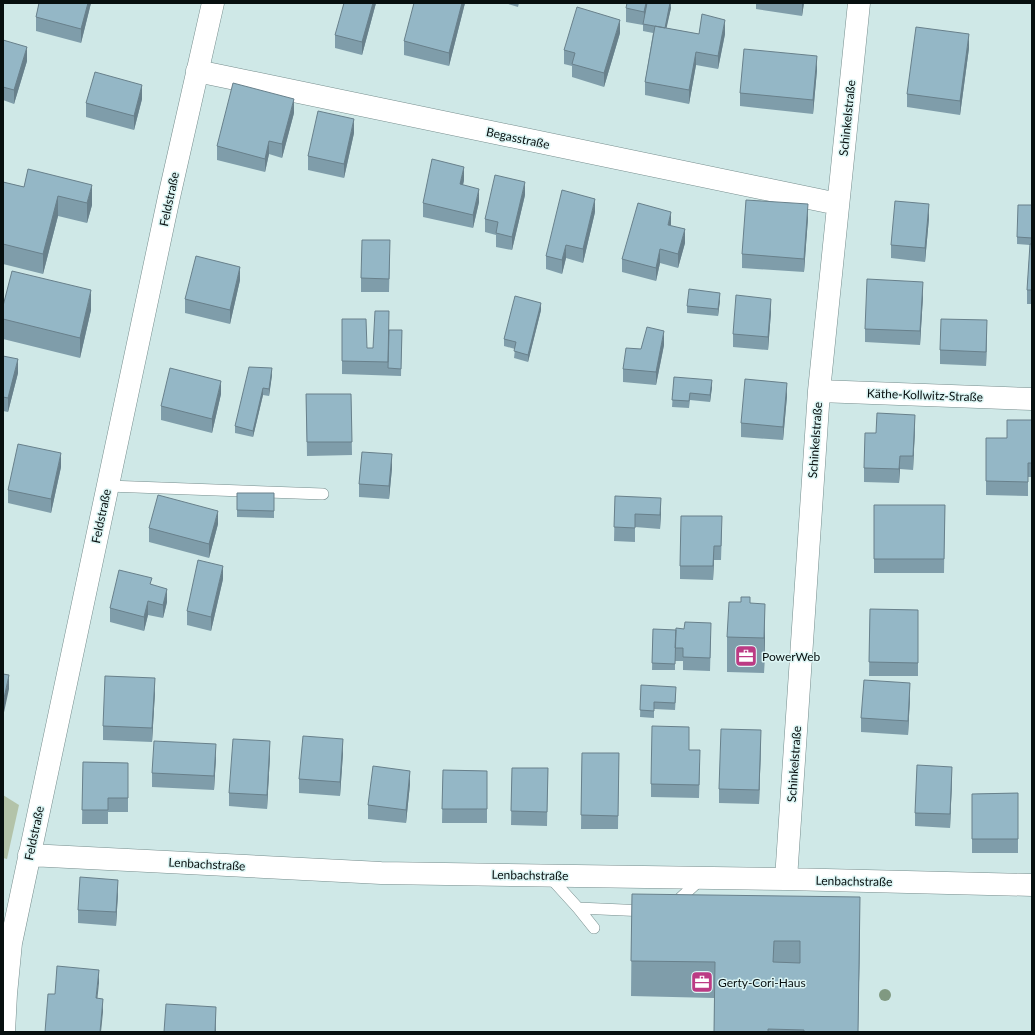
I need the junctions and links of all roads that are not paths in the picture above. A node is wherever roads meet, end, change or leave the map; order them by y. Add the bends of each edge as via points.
1 (212, 3) edge
2 (859, 3) edge
3 (197, 71) junction
4 (838, 204) junction
5 (819, 391) junction
6 (1032, 399) edge
7 (108, 486) junction
8 (323, 494) dead end
9 (29, 855) junction
10 (549, 875) junction
11 (702, 878) junction
12 (786, 879) junction
13 (1032, 885) edge
14 (578, 908) junction
15 (594, 928) dead end
16 (4, 1032) edge

1 - 3 street, Feldstraße
2 - 4 street, Schinkelstraße
3 - 4 street, Begasstraße
3 - 7 street, Feldstraße
4 - 5 street, Schinkelstraße
5 - 6 street, Käthe-Kollwitz-Straße
5 - 12 street, Schinkelstraße
7 - 8 lane
7 - 9 street, Feldstraße
9 - 10 street, Lenbachstraße via 381,873
9 - 16 street, Feldstraße via 12,943
10 - 11 street, Lenbachstraße
10 - 14 lane
11 - 12 street, Lenbachstraße
11 - 14 lane via 662,911
12 - 13 street, Lenbachstraße
14 - 15 lane

